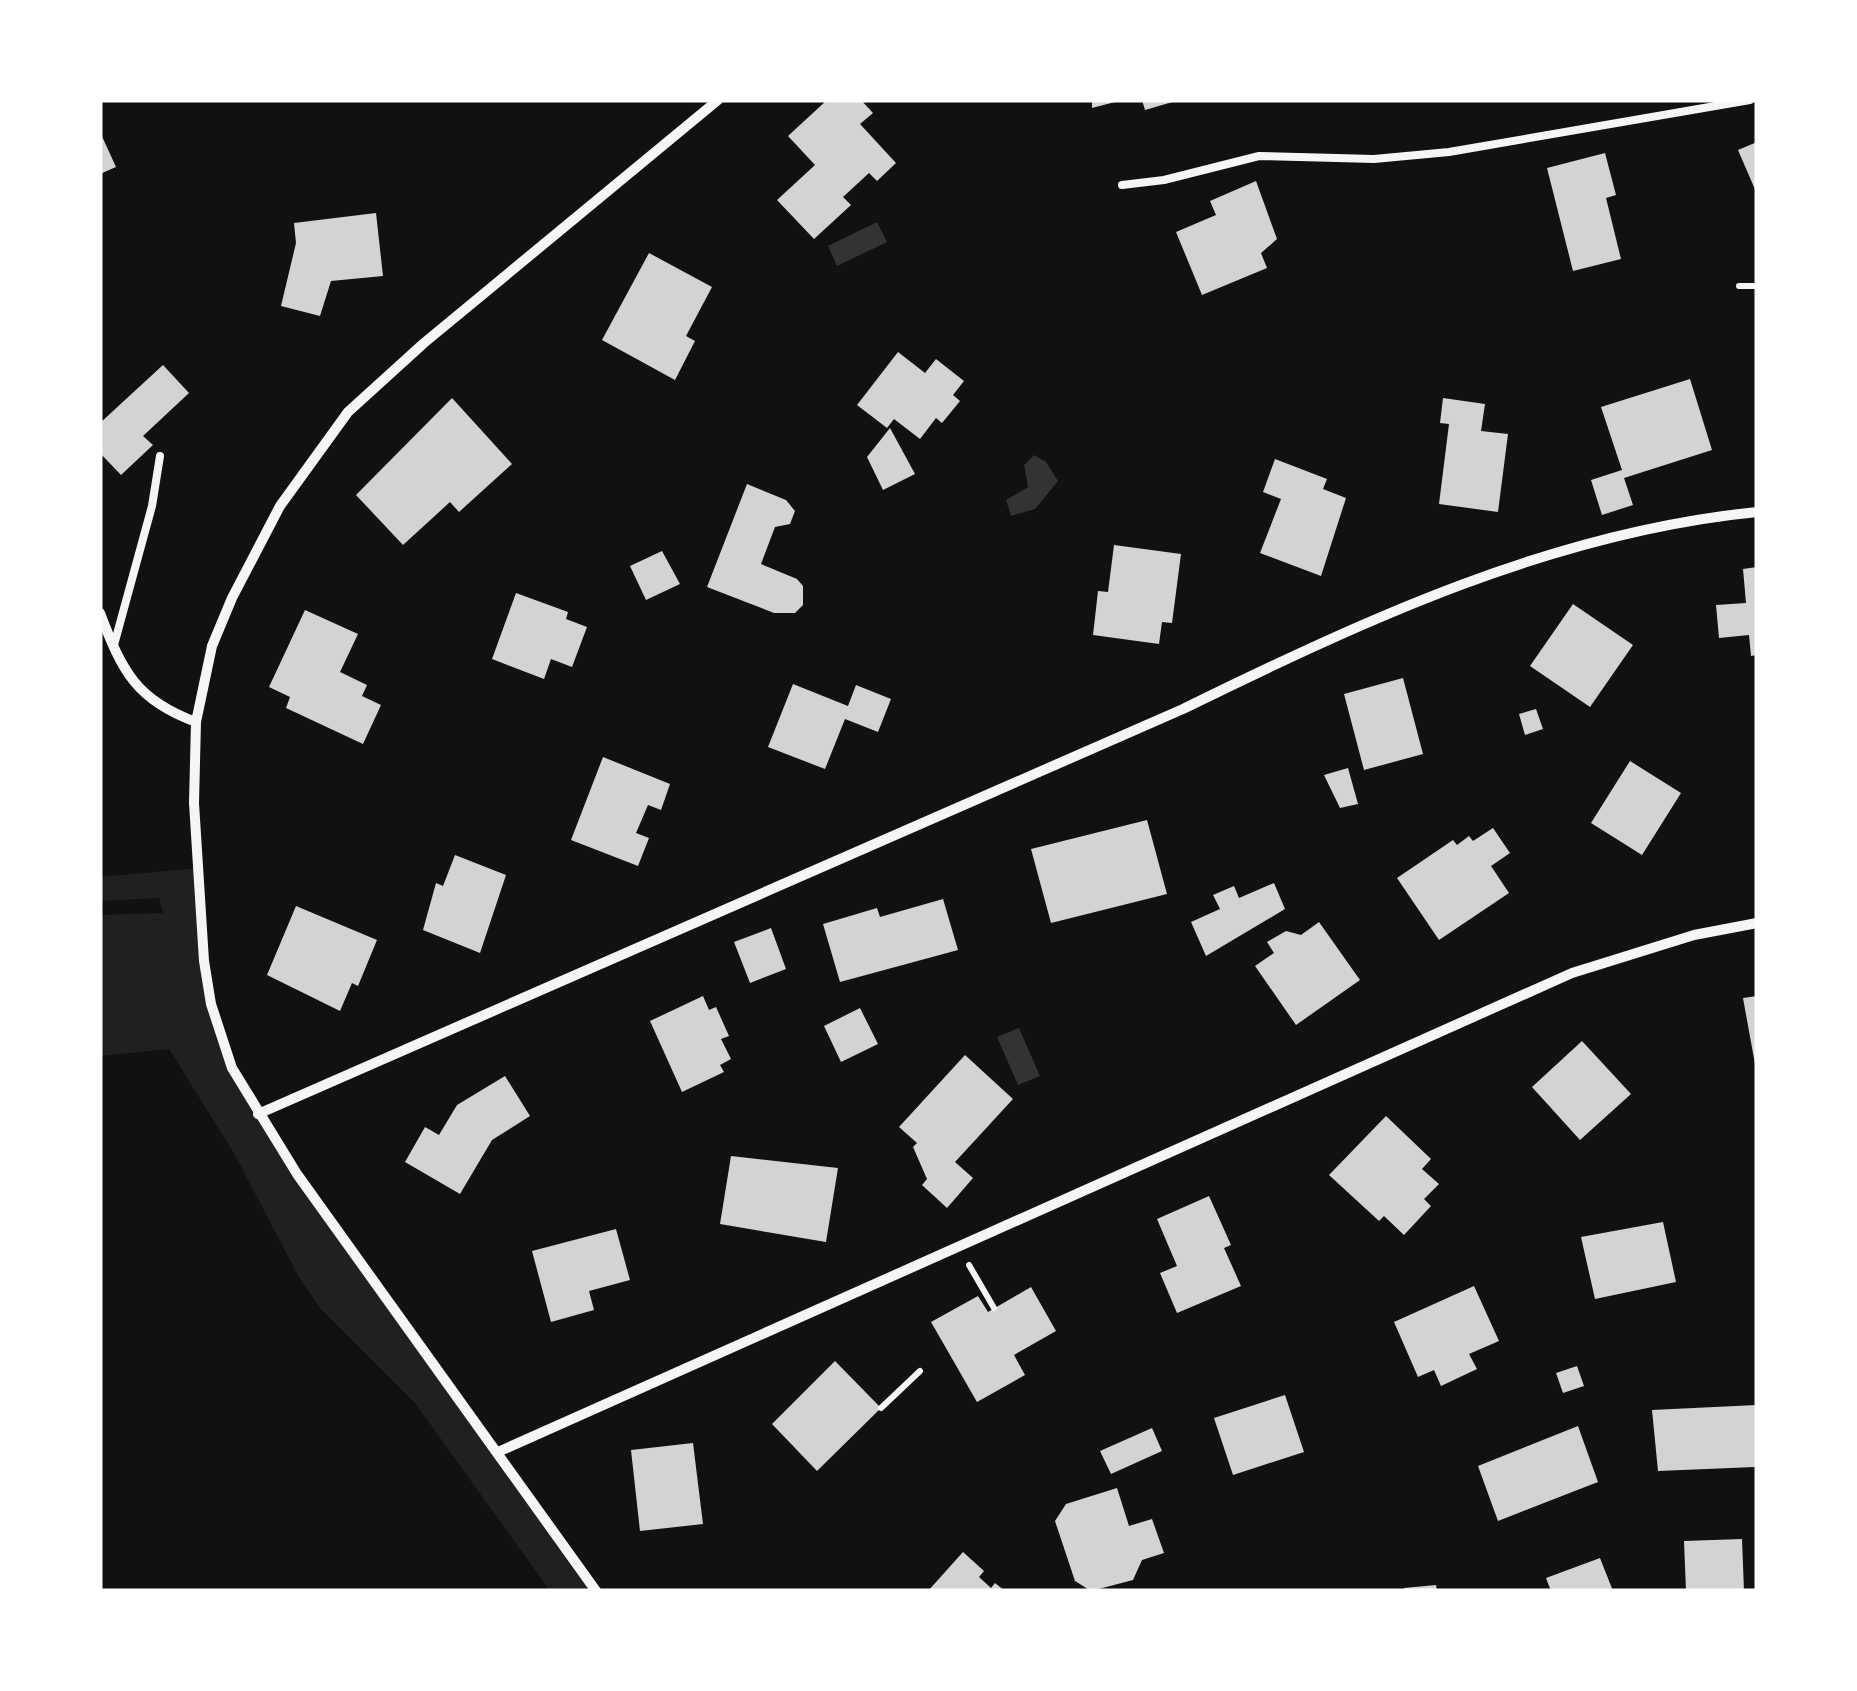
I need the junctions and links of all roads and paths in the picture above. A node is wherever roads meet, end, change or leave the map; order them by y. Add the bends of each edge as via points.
1 (718, 100) edge
2 (1750, 100) edge
3 (1122, 185) dead end
4 (1739, 286) dead end
5 (1757, 286) edge
6 (160, 456) dead end
7 (1757, 512) edge
8 (100, 613) edge
9 (113, 649) junction
10 (196, 722) junction
11 (1757, 923) edge
12 (258, 1114) junction
13 (959, 1246) junction
14 (994, 1308) dead end
15 (920, 1371) dead end
16 (881, 1408) dead end
17 (498, 1452) junction
18 (596, 1591) edge

1 - 10 street via 348,412 280,506 240,581 212,646
2 - 3 lane via 1449,152 1374,159 1259,156
4 - 5 path
6 - 9 lane
7 - 12 street via 1654,526 1580,545 1333,636
8 - 9 street
9 - 10 street via 148,700
10 - 12 street via 204,960 232,1068
11 - 13 street via 1572,973
12 - 17 street
13 - 14 path
13 - 17 street
15 - 16 path
17 - 18 street

